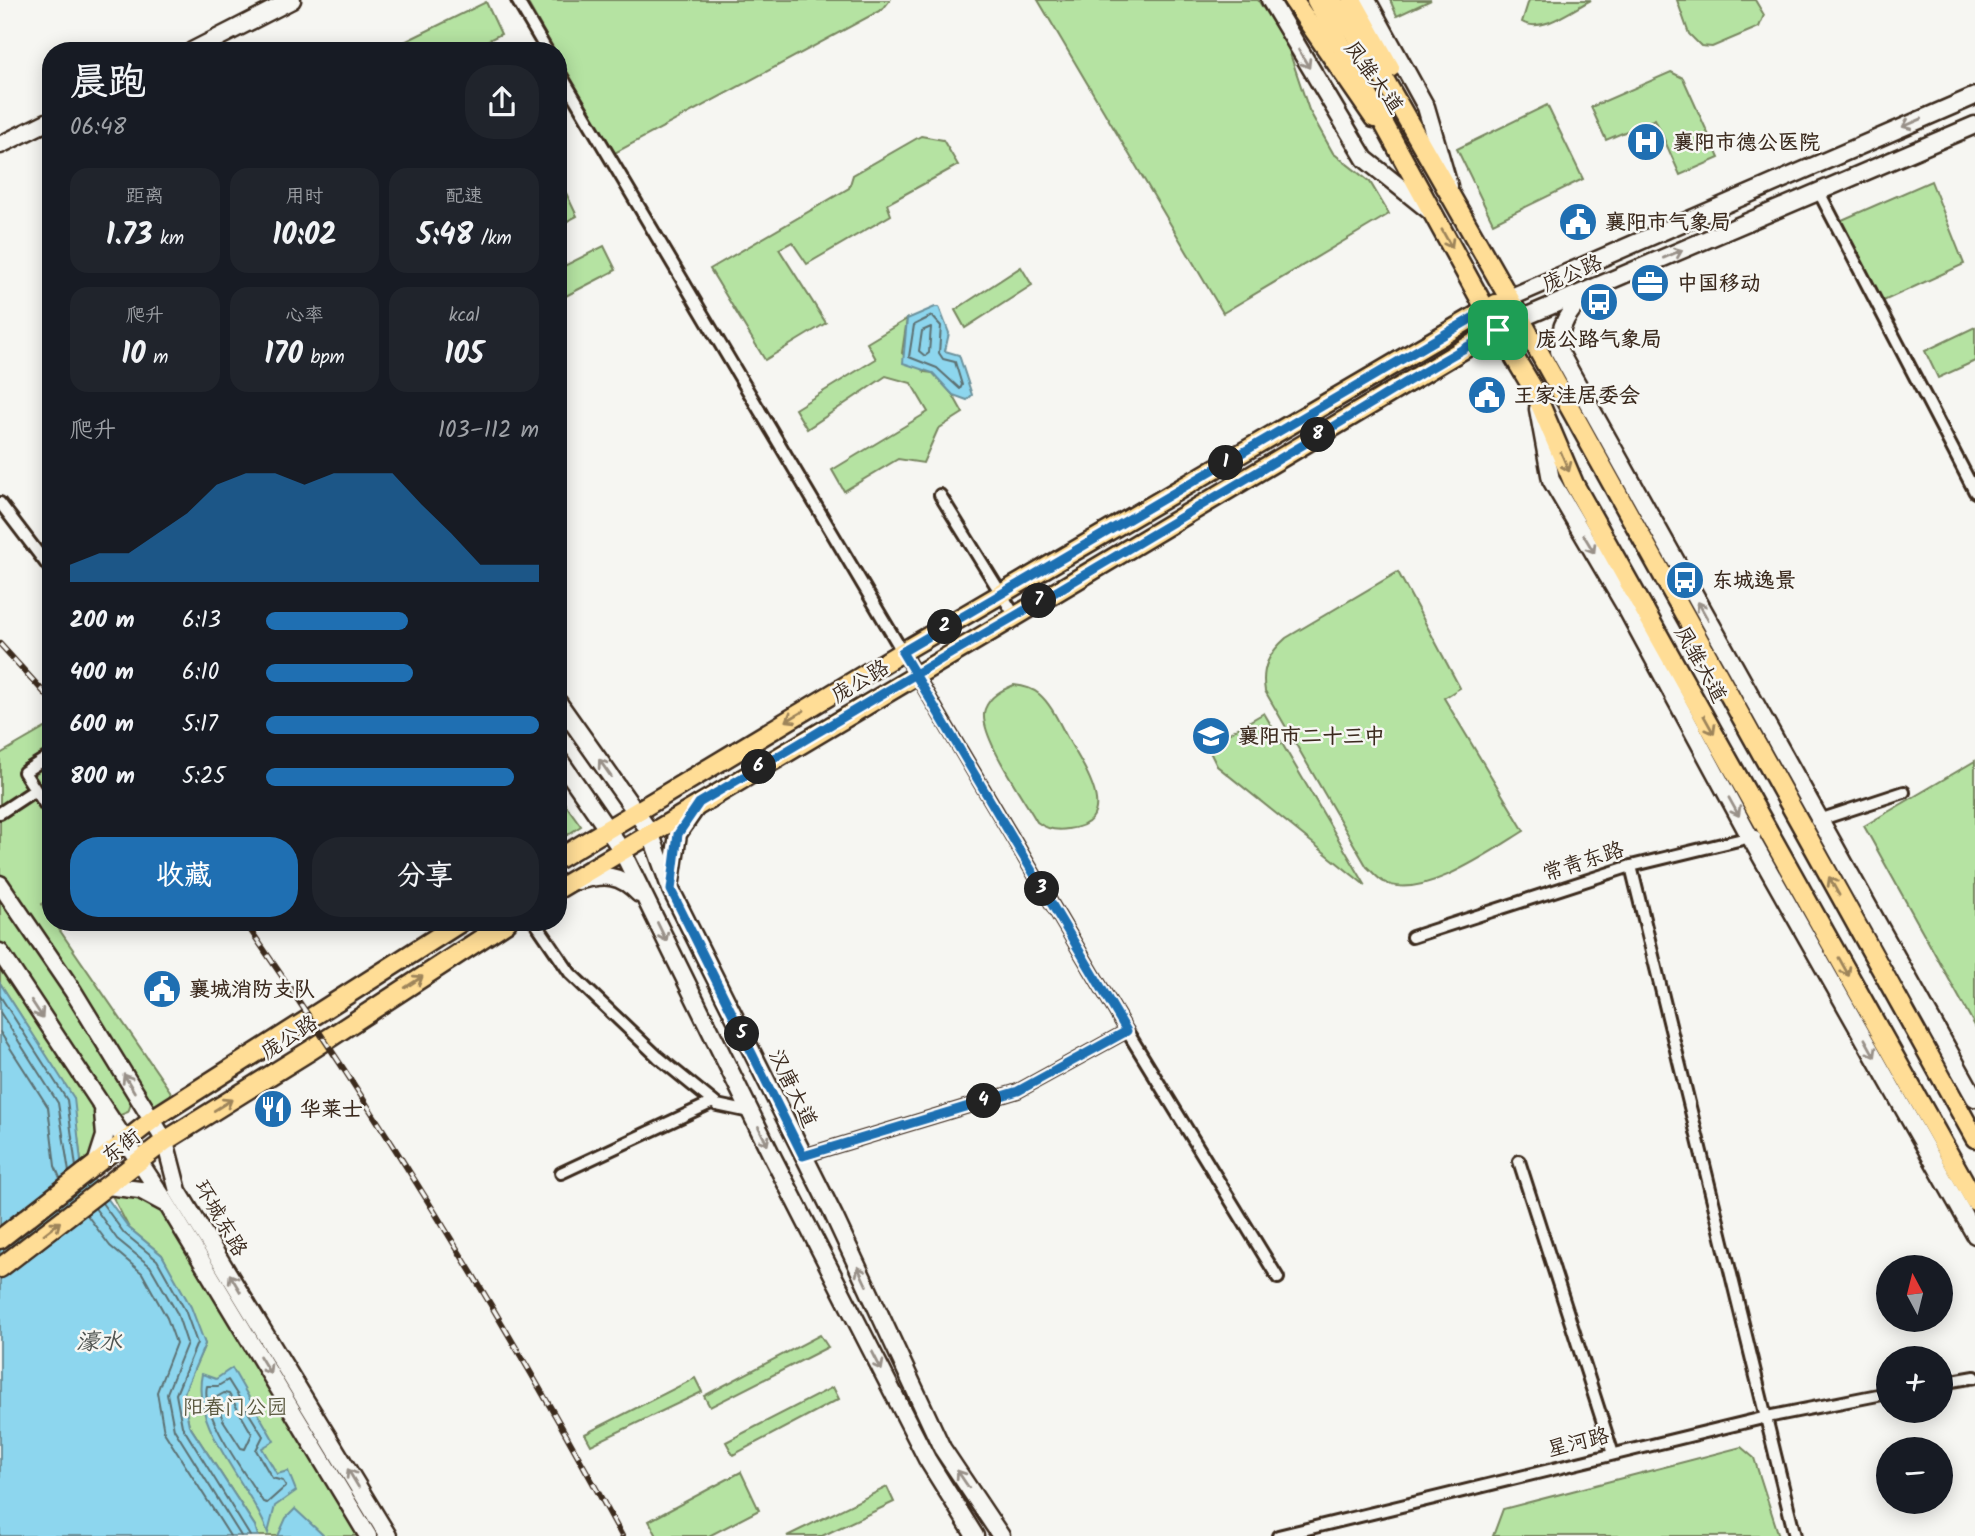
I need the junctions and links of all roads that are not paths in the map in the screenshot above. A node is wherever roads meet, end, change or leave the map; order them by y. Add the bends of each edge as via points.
1 (292, 0) edge
2 (517, 0) edge
3 (1270, 0) edge
4 (1293, 0) edge
5 (1352, 0) edge
6 (1367, 0) edge
7 (1323, 2) edge
8 (210, 42) edge
9 (542, 42) edge
10 (567, 85) edge
11 (1975, 96) edge
12 (42, 124) edge
13 (1975, 125) edge
14 (1414, 134) junction
15 (0, 145) edge
16 (1396, 145) junction
17 (1819, 192) junction
18 (1455, 205) junction
19 (1434, 214) junction
20 (1587, 292) junction
21 (1509, 298) junction
22 (1486, 310) junction
23 (1520, 319) junction
24 (1498, 330) junction
25 (1534, 390) junction
26 (1975, 492) edge
27 (940, 495) dead end
28 (0, 503) edge
29 (42, 558) edge
30 (1002, 594) junction
31 (1015, 616) junction
32 (1688, 622) junction
33 (1638, 632) junction
34 (902, 652) junction
35 (915, 674) junction
36 (1738, 674) junction
37 (1688, 688) junction
38 (567, 715) edge
39 (42, 761) edge
40 (567, 771) edge
41 (35, 790) junction
42 (621, 790) junction
43 (1904, 792) dead end
44 (664, 795) junction
45 (42, 800) edge
46 (699, 803) junction
47 (591, 806) junction
48 (636, 812) junction
49 (0, 813) edge
50 (1818, 821) junction
51 (606, 827) junction
52 (1800, 827) junction
53 (650, 832) junction
54 (1769, 833) junction
55 (1750, 837) junction
56 (621, 849) junction
57 (567, 852) edge
58 (567, 853) edge
59 (1631, 866) junction
60 (1772, 875) junction
61 (567, 883) edge
62 (0, 884) edge
63 (1855, 884) junction
64 (567, 885) edge
65 (671, 890) junction
66 (648, 904) junction
67 (1822, 927) junction
68 (447, 931) edge
69 (493, 931) edge
70 (542, 931) edge
71 (1412, 937) dead end
72 (0, 952) edge
73 (1879, 966) junction
74 (1127, 1031) junction
75 (1975, 1098) edge
76 (713, 1102) junction
77 (103, 1110) junction
78 (750, 1112) junction
79 (151, 1121) junction
80 (1975, 1138) edge
81 (165, 1141) junction
82 (124, 1142) junction
83 (803, 1156) junction
84 (1519, 1161) dead end
85 (137, 1162) junction
86 (93, 1166) junction
87 (561, 1173) dead end
88 (105, 1187) junction
89 (1975, 1200) edge
90 (167, 1204) junction
91 (1975, 1235) edge
92 (0, 1239) edge
93 (0, 1268) edge
94 (1278, 1278) dead end
95 (1975, 1377) edge
96 (1953, 1381) edge
97 (1876, 1395) edge
98 (1767, 1417) junction
99 (1612, 1454) junction
100 (368, 1536) edge
101 (388, 1536) edge
102 (975, 1536) edge
103 (1001, 1536) edge
104 (1279, 1536) edge
105 (1795, 1536) edge

1 - 8 main road
2 - 9 street
3 -> 19 main road via 1365,159
4 - 16 main road, 凤雏大道 via 1359,101
5 - 14 main road, 凤雏大道 via 1400,84
6 - 18 main road via 1426,107
7 - 14 main road, 凤雏大道 via 1379,70
7 - 16 main road, 凤雏大道
10 - 34 street
11 -> 21 main road, 庞公路
12 - 15 main road
13 - 17 main road, 庞公路
14 - 18 main road, 凤雏大道
16 - 19 main road, 凤雏大道
20 -> 17 main road, 庞公路
17 - 26 street
18 - 21 main road, 凤雏大道
19 -> 22 main road, 凤雏大道
20 - 23 main road, 庞公路
36 -> 20 main road via 1559,351 1565,316
21 - 22 main road, 庞公路
21 - 23 main road, 凤雏大道
22 - 24 main road, 凤雏大道
22 - 30 main road, 庞公路
23 - 24 main road, 庞公路
23 - 32 main road, 凤雏大道
24 - 25 main road, 凤雏大道
24 - 31 main road, 庞公路
25 -> 33 main road via 1551,480
25 -> 37 main road, 凤雏大道 via 1574,484
27 - 30 street
28 - 29 street
30 - 31 street
30 - 34 main road, 庞公路
31 - 35 main road, 庞公路
32 - 36 main road
32 - 52 main road, 凤雏大道
33 - 37 main road
33 -> 55 main road
34 - 35 street
34 -> 44 main road, 庞公路
35 - 46 main road, 庞公路
35 - 74 street
36 - 50 main road
37 -> 54 main road, 凤雏大道
42 -> 38 main road, 汉唐大道
39 - 41 street via 24,772
40 - 47 main road
41 - 45 street
41 - 49 street
42 - 44 main road via 644,800
42 - 48 main road, 汉唐大道
43 - 50 street
44 - 48 main road, 庞公路
46 - 53 main road, 庞公路
46 - 65 main road via 678,834
47 - 51 main road
47 - 57 main road via 593,824
48 - 51 main road, 庞公路
48 - 53 main road, 汉唐大道
50 - 52 street
50 - 63 main road
51 - 56 main road
51 - 58 main road, 庞公路
73 -> 52 main road, 凤雏大道
53 - 56 main road, 庞公路
53 - 65 main road, 汉唐大道
54 - 55 street, 常青东路
54 - 67 main road, 凤雏大道
55 - 59 street, 常青东路
55 - 60 main road
56 - 61 main road, 庞公路
56 - 66 main road
59 - 71 street, 常青东路
59 - 98 street
60 - 67 main road
60 -> 91 main road
79 -> 62 main road, 环城东路 via 73,991
63 - 73 main road
63 - 75 main road
64 - 66 main road via 600,875 621,878
65 - 83 main road, 汉唐大道
66 -> 78 main road
67 -> 89 main road, 凤雏大道
68 - 79 main road, 庞公路
81 -> 69 main road, 庞公路
70 - 76 street via 570,973
72 -> 77 main road, 环城东路
73 - 80 main road, 凤雏大道
74 - 83 street via 1018,1091
74 - 94 street
76 - 78 street
76 - 87 street
77 - 82 main road, 环城东路
77 - 86 main road via 105,1136
78 -> 102 main road via 927,1459
79 - 81 main road, 环城东路
79 - 82 main road, 东街
81 - 85 main road, 东街
101 -> 81 main road, 环城东路 via 178,1191
82 - 85 main road, 环城东路
82 - 86 main road, 东街
103 -> 83 main road, 汉唐大道 via 942,1448
84 - 99 street
85 - 88 main road, 东街
85 - 90 main road, 环城东路
86 - 92 main road, 东街
88 - 90 main road via 140,1190
93 -> 88 main road, 东街
90 -> 100 main road, 环城东路
95 - 96 street
97 - 98 street, 星河路
98 - 99 street, 星河路
98 - 105 street
99 - 104 street, 星河路

